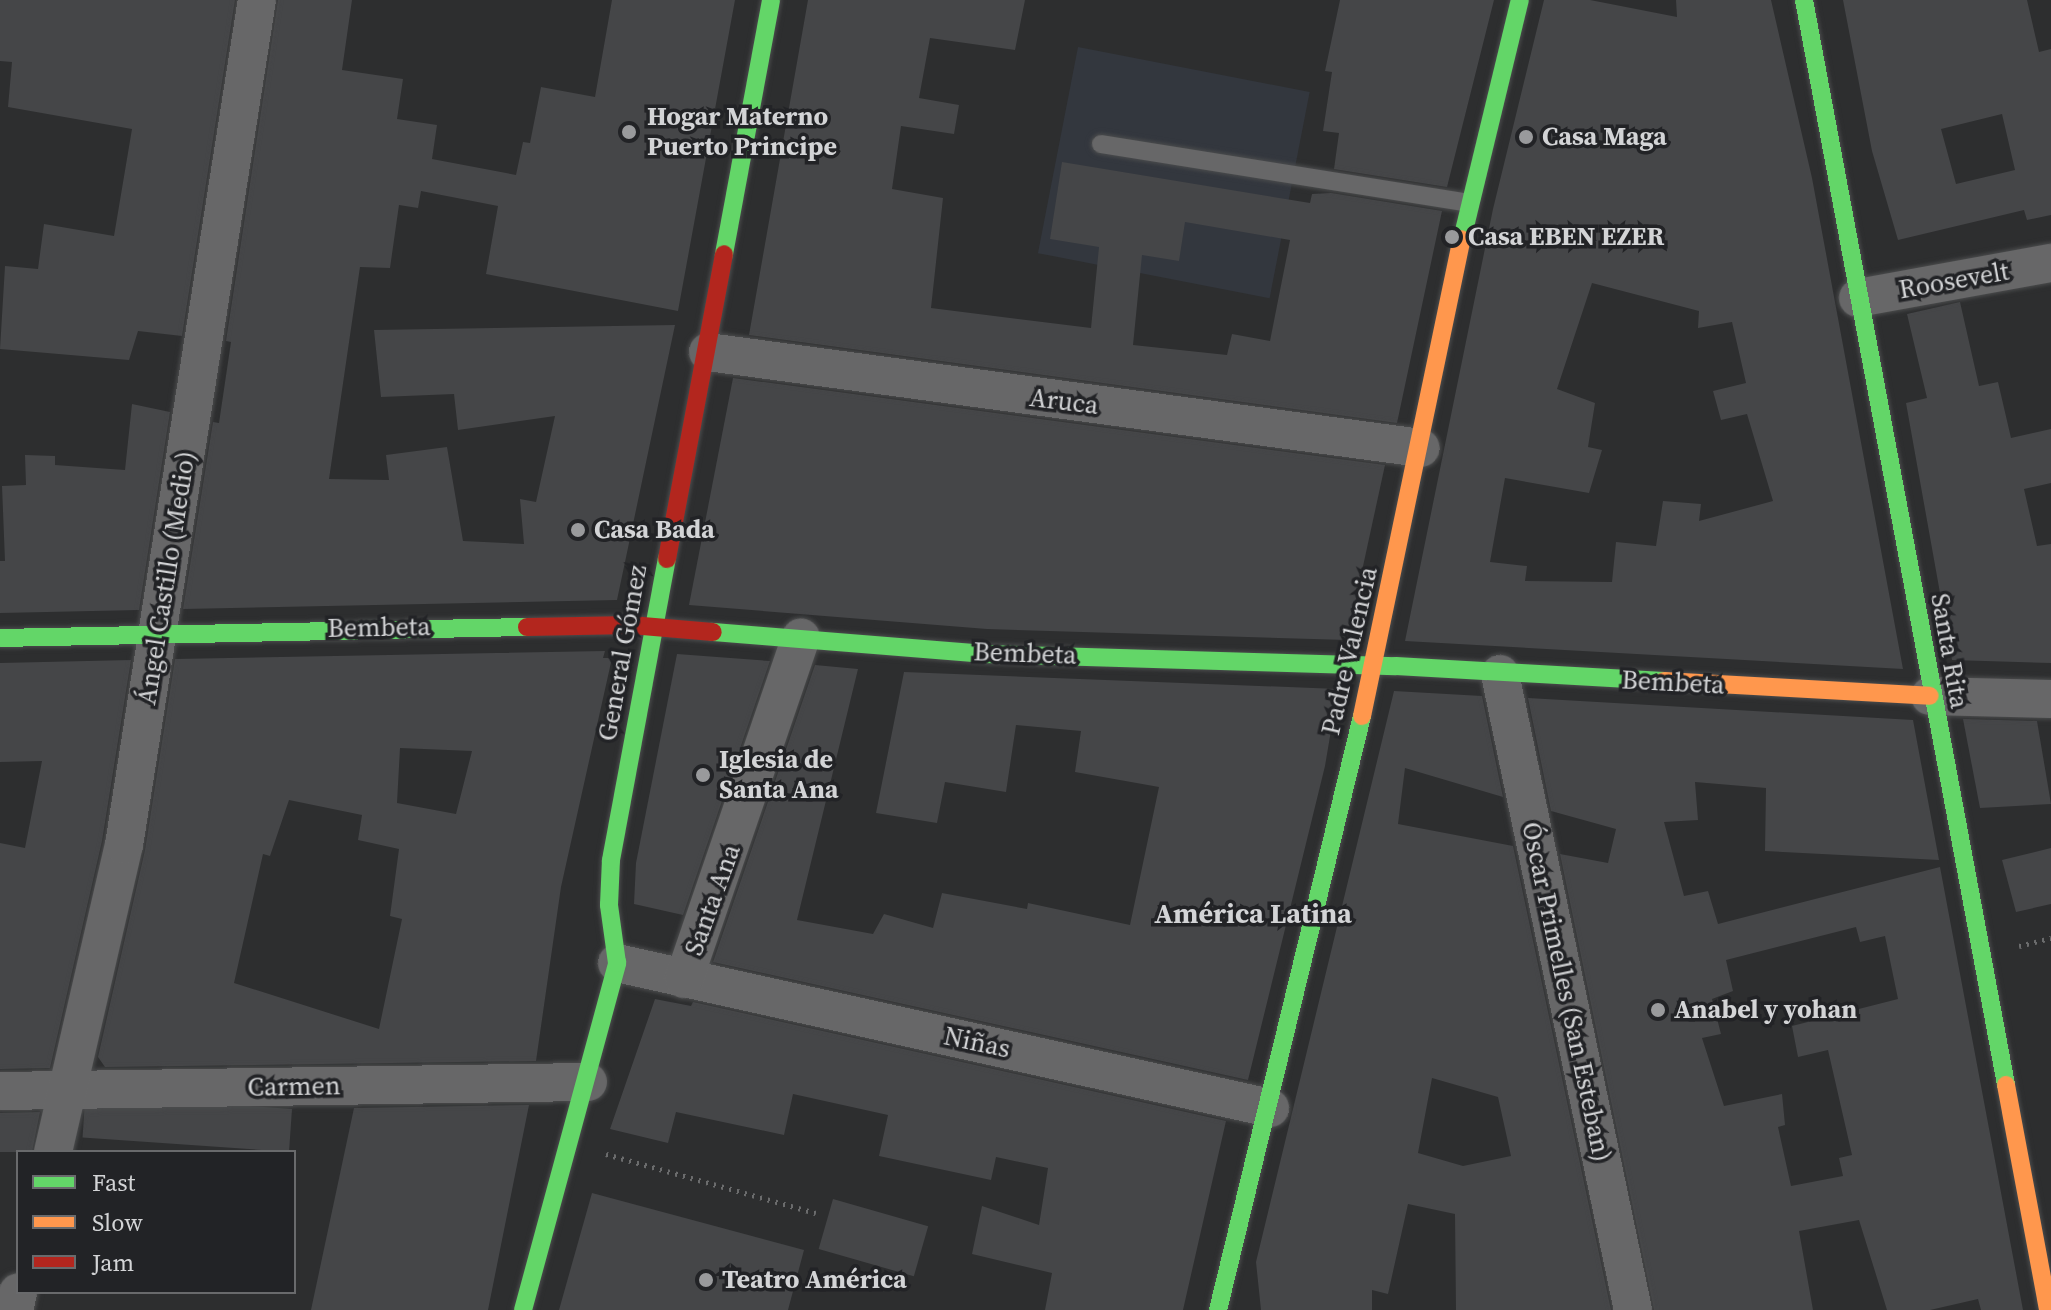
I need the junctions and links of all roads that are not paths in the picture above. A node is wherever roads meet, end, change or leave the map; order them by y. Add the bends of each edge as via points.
1 (257, 0) edge
2 (771, 0) edge
3 (1520, 0) edge
4 (1804, 0) edge
5 (1101, 144) dead end
6 (1469, 203) junction
7 (2051, 263) edge
8 (1858, 298) junction
9 (708, 352) junction
10 (1421, 448) junction
11 (653, 626) junction
12 (159, 632) junction
13 (0, 638) edge
14 (801, 638) junction
15 (1375, 665) junction
16 (1500, 674) junction
17 (1930, 696) junction
18 (2051, 699) edge
19 (617, 963) junction
20 (684, 979) junction
21 (588, 1082) junction
22 (0, 1091) edge
23 (68, 1091) junction
24 (1270, 1108) junction
25 (53, 1150) edge
26 (1228, 1266) junction
27 (523, 1310) edge
28 (1218, 1310) edge
29 (1241, 1310) edge
30 (1633, 1310) edge
31 (2048, 1310) edge

1 - 12 street, Ángel Castillo (Medio)
2 - 9 street, General Gómez
3 - 6 street, Padre Valencia
4 - 8 street, Santa Rita
5 - 6 lane
6 - 10 street, Padre Valencia
7 - 8 street, Roosevelt
8 - 17 street, Santa Rita
9 - 10 street, Aruca
9 - 11 street, General Gómez
10 - 15 street, Padre Valencia
11 - 12 street, Bembeta
11 - 14 street, Bembeta
11 - 19 street, General Gómez via 611,860 609,905
12 - 13 street, Bembeta
12 - 23 street, Ángel Castillo (Medio) via 124,845
14 - 15 street, Bembeta via 986,654
14 - 20 street, Santa Ana
15 - 16 street, Bembeta
15 - 24 street, Padre Valencia
16 - 17 street, Bembeta
16 - 30 street, Óscar Primelles (San Esteban)
17 - 18 street, Bembeta
17 - 31 street, Santa Rita
19 - 20 street, Niñas
19 - 21 street, General Gómez
20 - 24 street, Niñas
21 - 23 street, Carmen
21 - 27 street, General Gómez
22 - 23 street, Carmen
23 - 25 street, Ángel Castillo (Medio)
24 - 26 street, Padre Valencia
26 - 28 street, Padre Valencia
26 - 29 street

